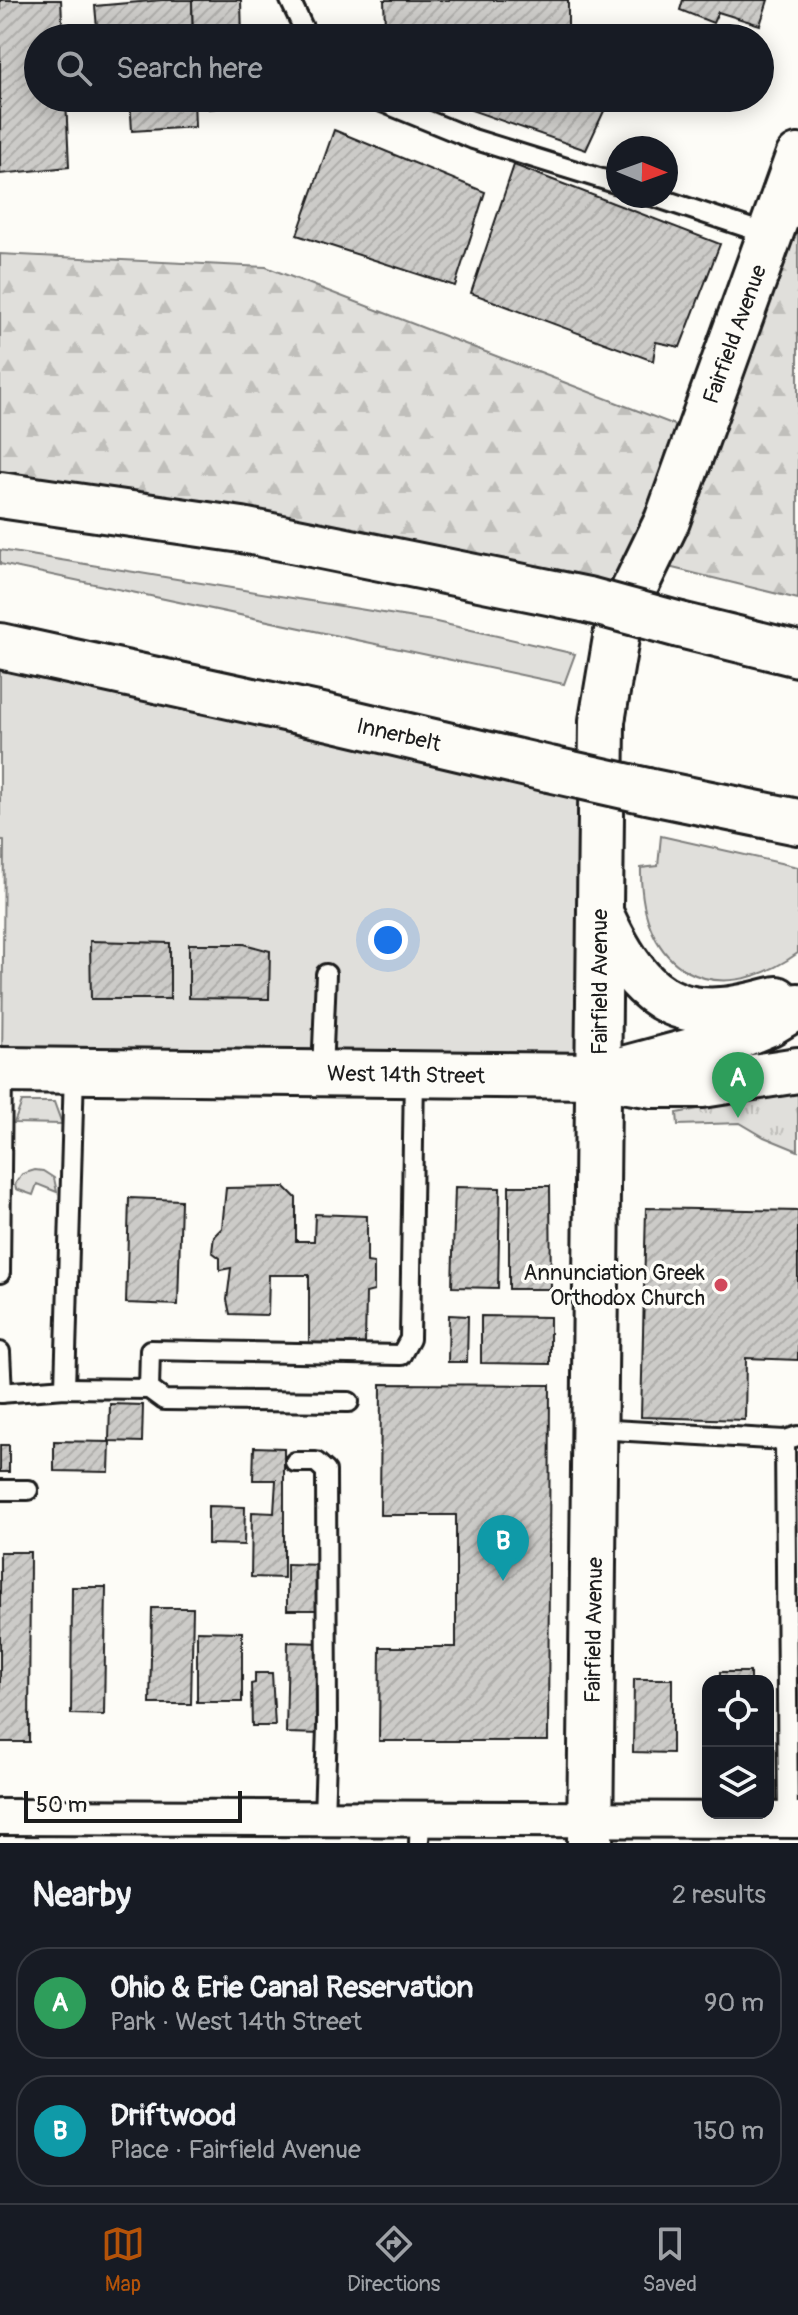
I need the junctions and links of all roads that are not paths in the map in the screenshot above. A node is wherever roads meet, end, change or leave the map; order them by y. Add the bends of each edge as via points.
1 (290, 0) edge
2 (301, 24) edge
3 (406, 112) edge
4 (798, 157) edge
5 (606, 180) edge
6 (678, 205) edge
7 (770, 235) junction
8 (0, 495) edge
9 (0, 646) edge
10 (798, 654) edge
11 (798, 822) edge
12 (600, 912) junction
13 (326, 974) dead end
14 (798, 991) edge
15 (798, 1006) edge
16 (1, 1070) edge
17 (74, 1070) junction
18 (798, 1070) edge
19 (322, 1073) junction
20 (414, 1074) junction
21 (598, 1076) junction
22 (0, 1273) edge
23 (0, 1352) edge
24 (65, 1388) junction
25 (149, 1389) junction
26 (1, 1393) edge
27 (349, 1402) dead end
28 (595, 1429) junction
29 (792, 1438) edge
30 (295, 1462) dead end
31 (0, 1490) edge
32 (28, 1490) dead end
33 (0, 1817) edge
34 (324, 1817) junction
35 (793, 1820) edge
36 (419, 1831) edge
37 (591, 1832) edge

1 - 2 lane
3 - 5 lane via 473,139
4 - 7 main road, Fairfield Avenue
6 - 7 lane
7 - 12 main road, Fairfield Avenue via 667,521 619,620 602,721
8 - 10 main road, bridge via 242,530 588,600
9 - 11 main road, Innerbelt, bridge
12 - 14 main road via 623,961 653,991 678,1006 723,1010
12 - 21 main road, Fairfield Avenue
13 - 19 lane
15 - 21 main road, West 14th Street via 721,1043
16 - 17 main road, West 14th Street
16 - 22 lane
17 - 19 main road, West 14th Street
17 - 24 lane
18 - 21 main road via 702,1085 653,1085
19 - 20 main road, West 14th Street
20 - 21 main road, West 14th Street
20 - 25 lane via 410,1339 401,1355 150,1350
21 - 28 main road, Fairfield Avenue
23 - 26 lane
24 - 25 lane
24 - 26 lane
25 - 27 lane via 164,1400
28 - 29 lane
28 - 37 main road, Fairfield Avenue
29 - 35 lane
30 - 34 lane via 316,1462 326,1471
31 - 32 lane
33 - 34 street
34 - 36 street
35 - 37 street
36 - 37 street

